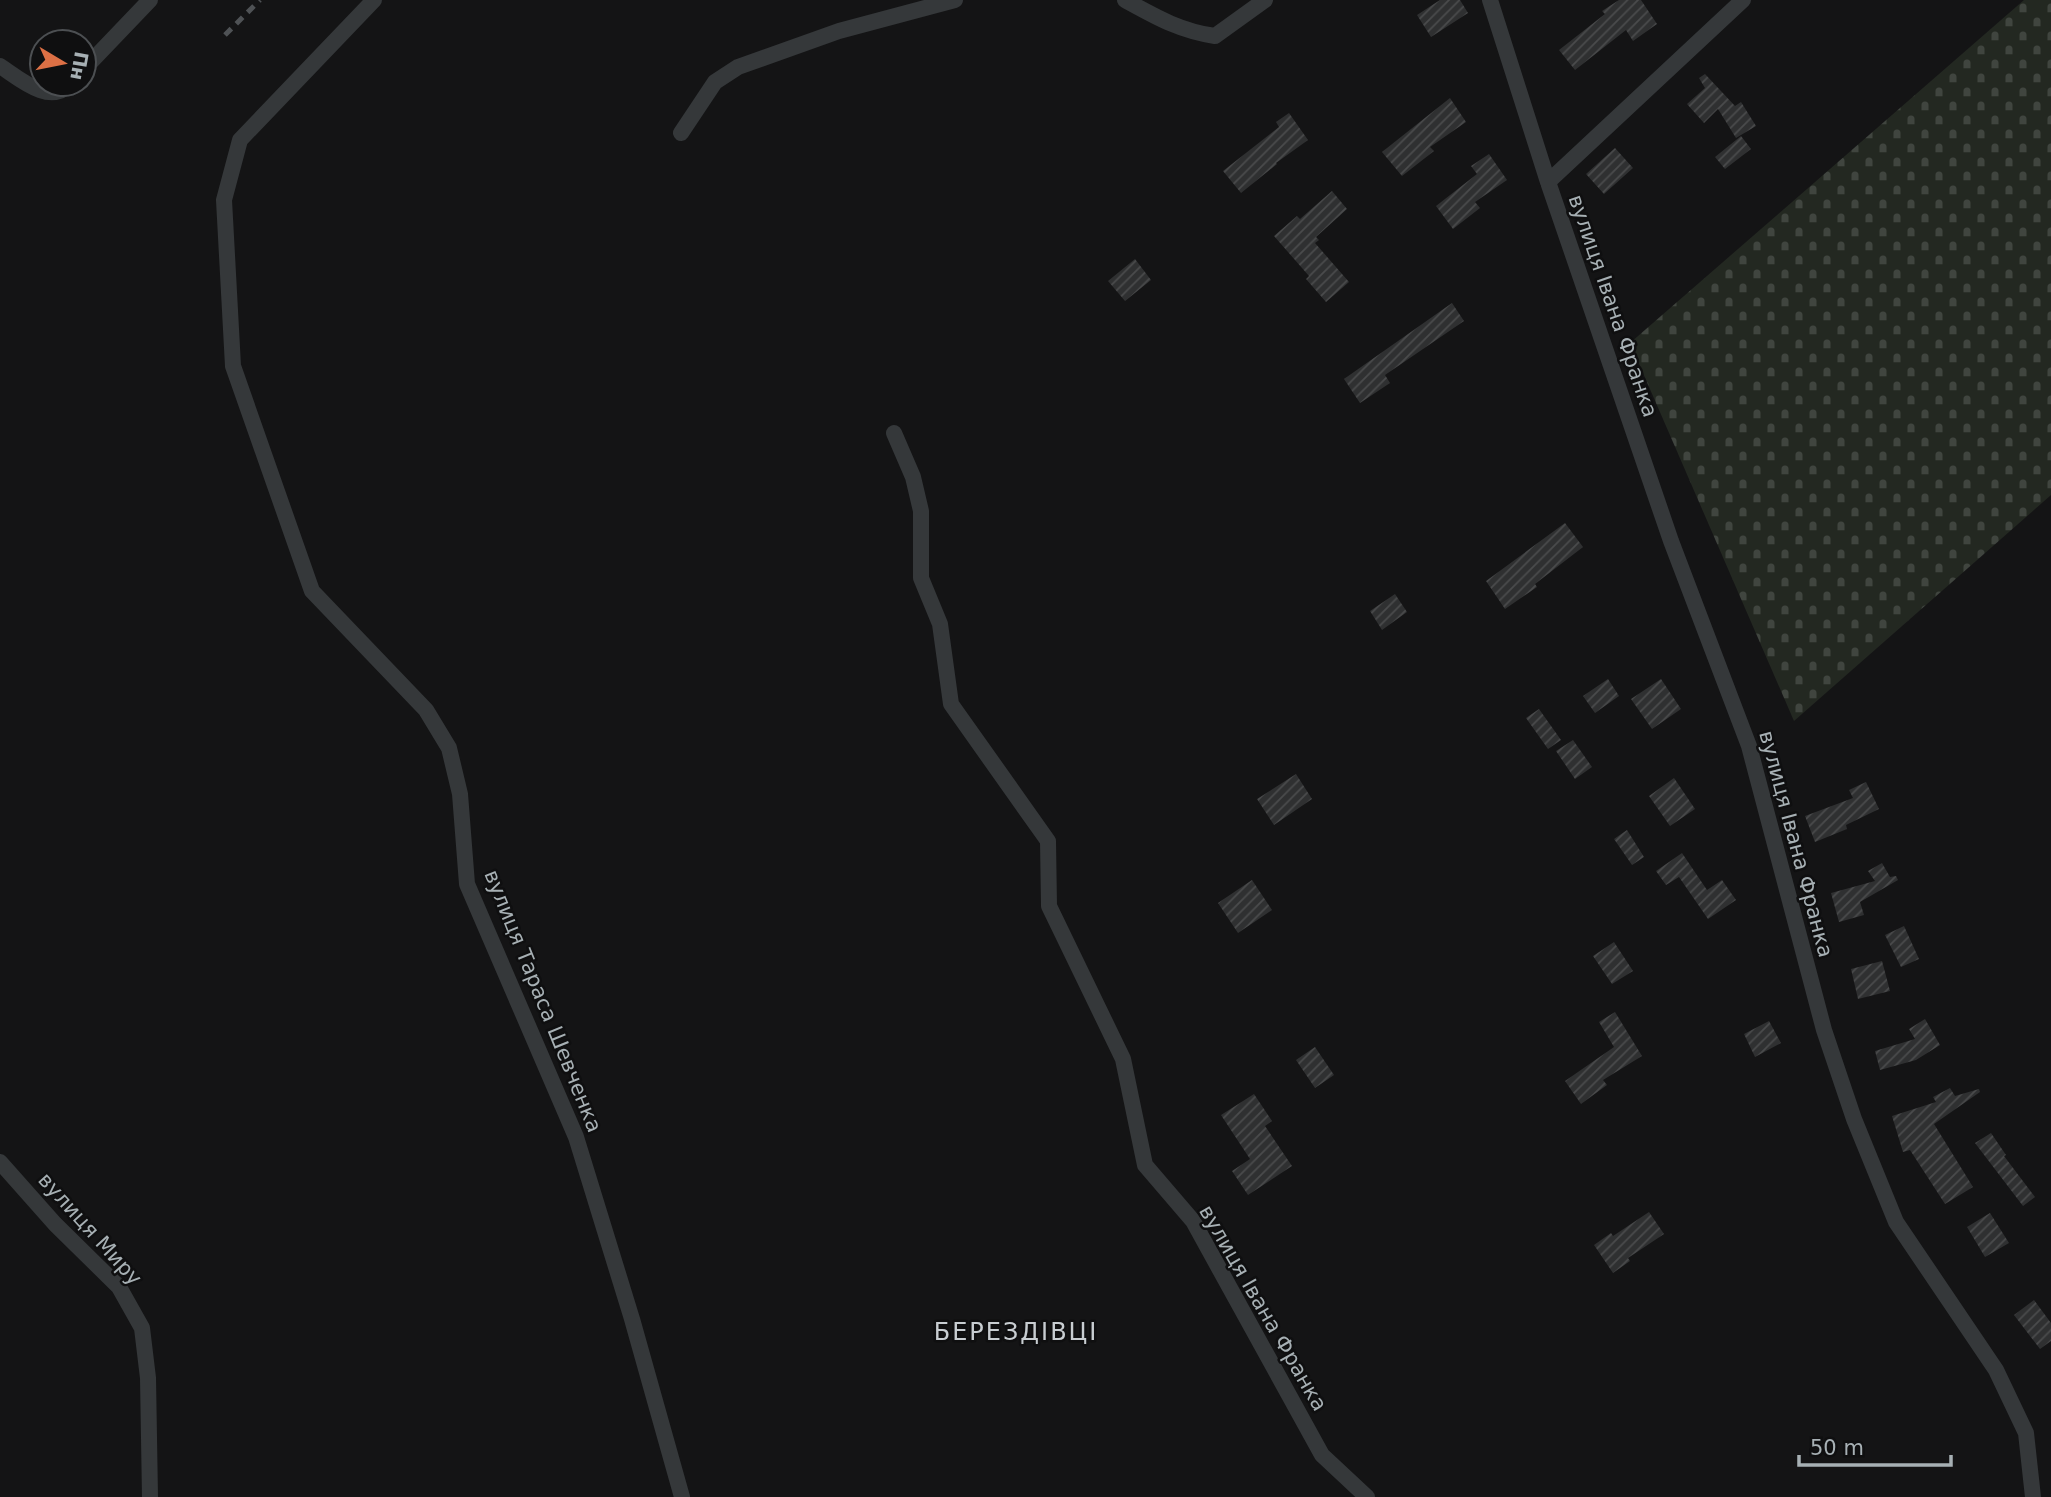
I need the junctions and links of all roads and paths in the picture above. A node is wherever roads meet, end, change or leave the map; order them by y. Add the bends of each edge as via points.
1 (150, 0) edge
2 (374, 0) edge
3 (955, 0) edge
4 (1125, 0) edge
5 (1265, 0) edge
6 (1490, 0) edge
7 (1743, 0) edge
8 (98, 54) edge
9 (0, 66) edge
10 (28, 84) edge
11 (681, 133) dead end
12 (1548, 182) junction
13 (894, 433) dead end
14 (0, 1162) edge
15 (150, 1497) edge
16 (682, 1497) edge
17 (1367, 1497) edge
18 (2032, 1497) edge

1 - 8 street
2 - 16 street, вулиця Тараса Шевченка via 240,140 224,200 233,366 312,591 426,710 449,748 460,794 467,884 576,1136
3 - 11 street via 839,31 738,67 715,82
4 - 5 street via 1192,33 1215,36
6 - 12 street, вулиця Івана Франка
7 - 12 street, вулиця Івана Франка
9 - 10 street
12 - 18 street, вулиця Івана Франка via 1671,541 1749,746 1824,1031 1854,1119 1896,1222 1996,1370 2026,1433
13 - 17 street, вулиця Івана Франка via 913,477 920,510 921,578 940,624 951,704 1048,841 1049,906 1124,1059 1145,1165 1193,1221 1322,1455
14 - 15 street, вулиця Миру via 119,1287 142,1328 148,1378

